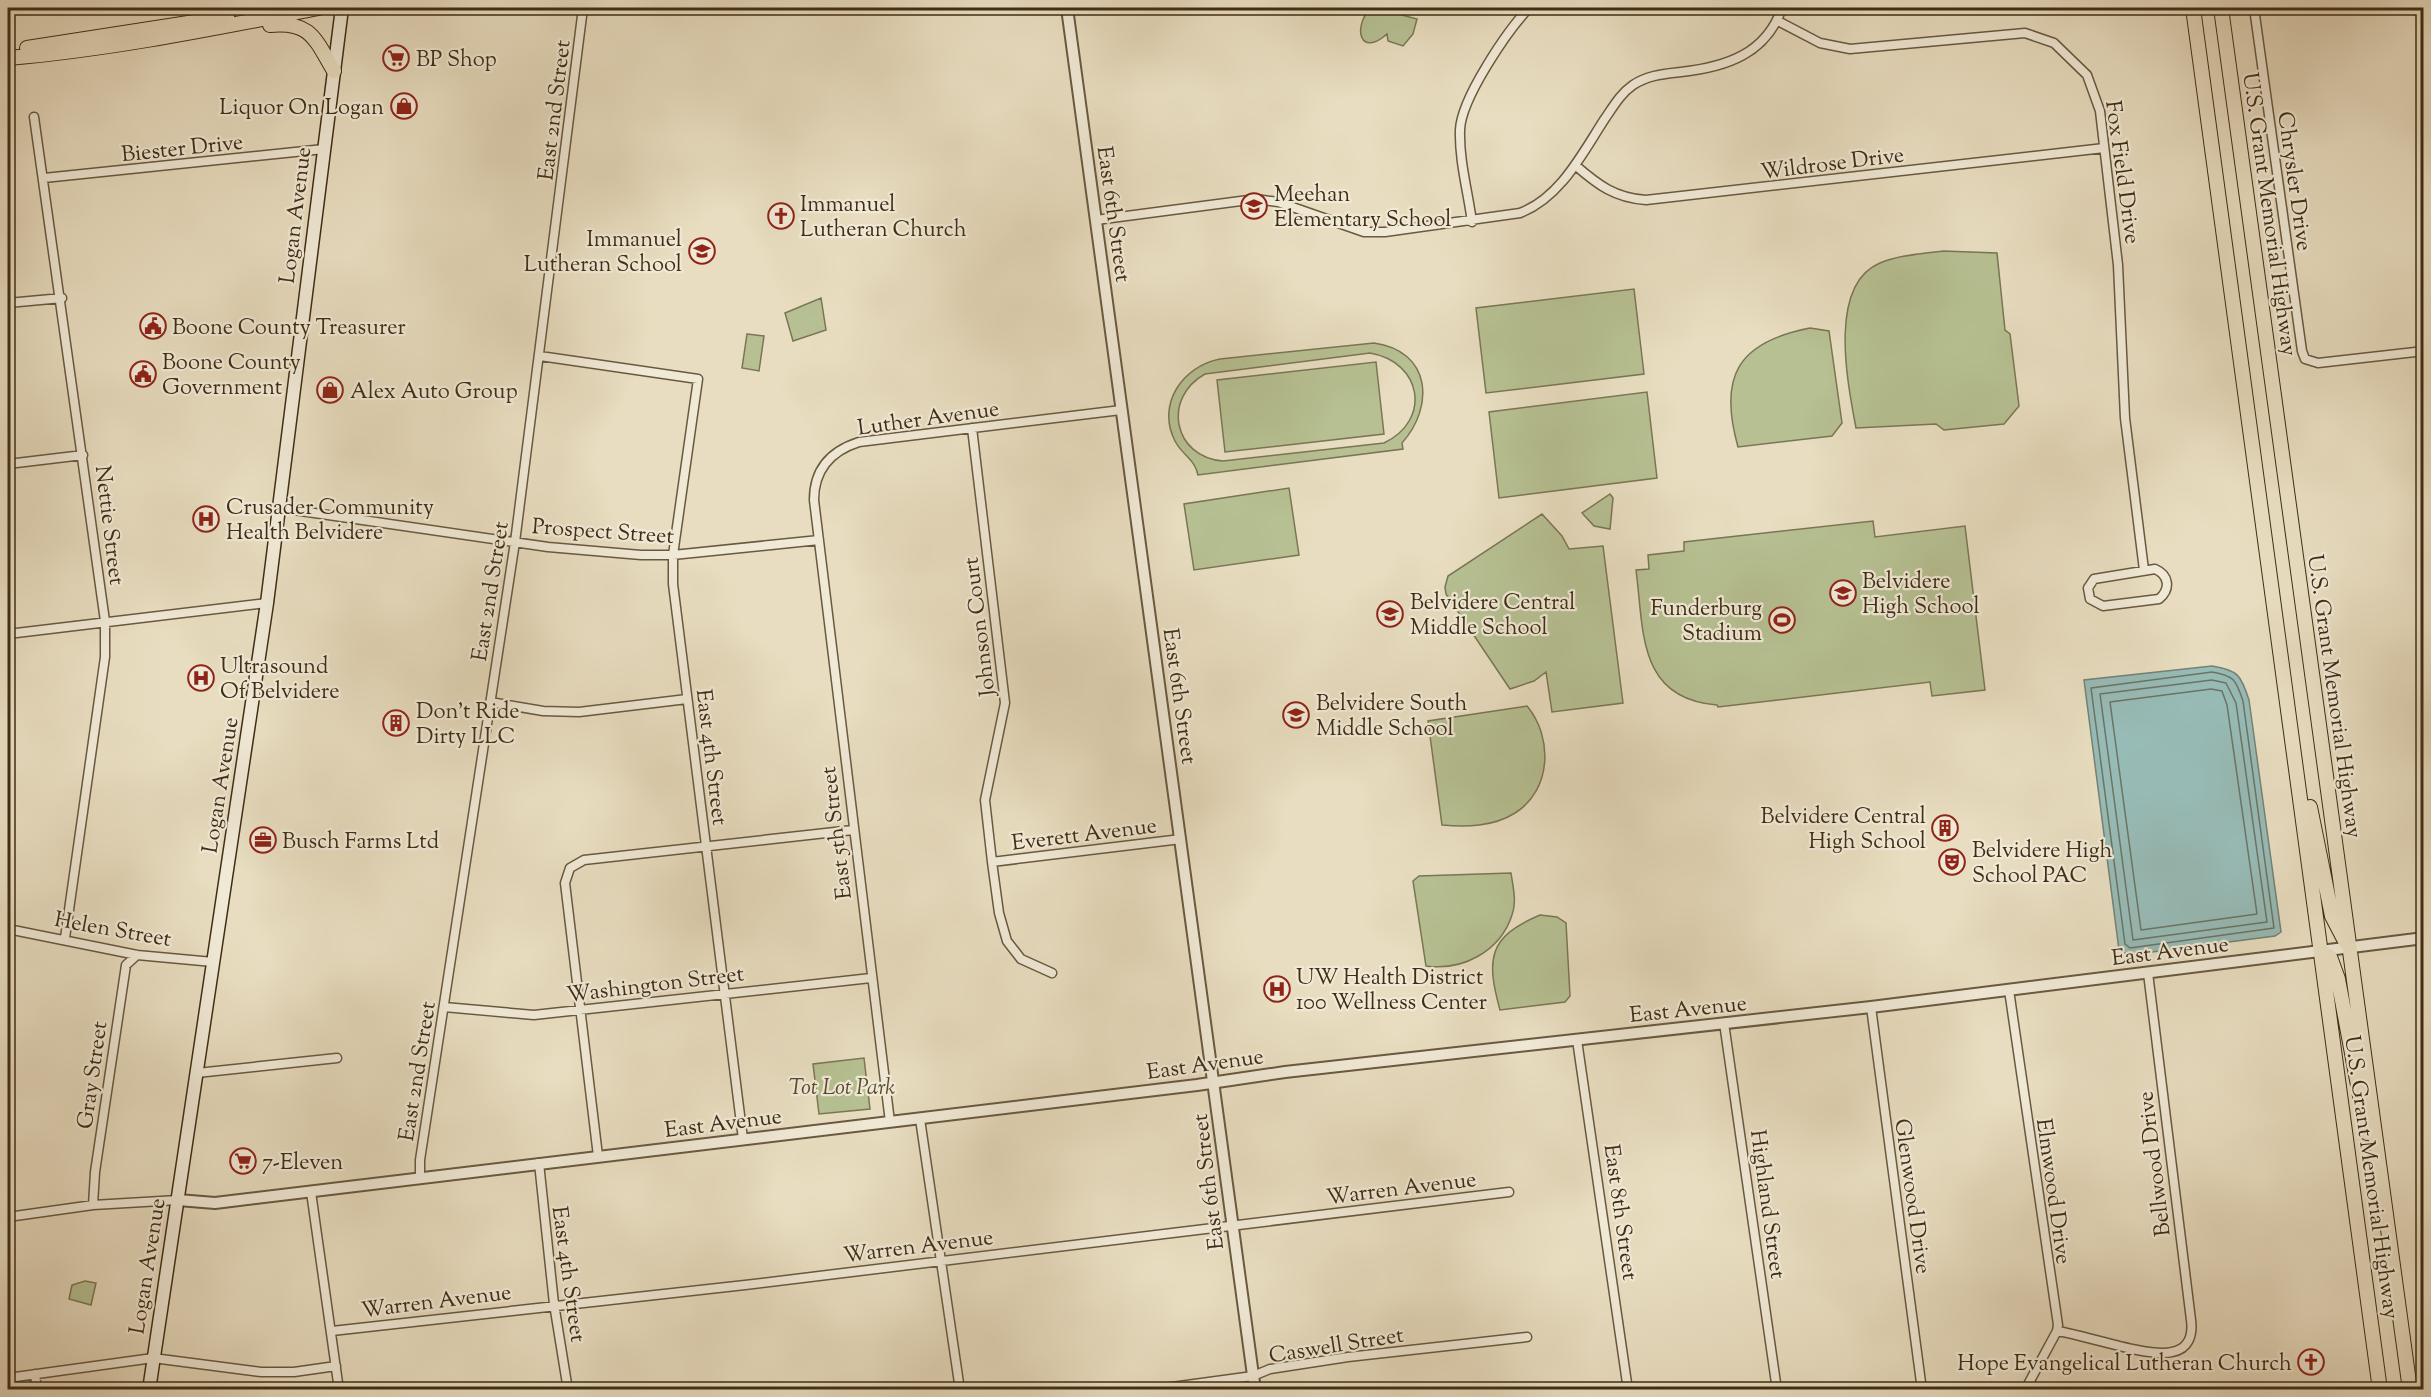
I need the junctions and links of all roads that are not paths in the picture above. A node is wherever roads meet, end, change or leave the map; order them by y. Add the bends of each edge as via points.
1 (298, 8) edge
2 (319, 8) edge
3 (342, 8) edge
4 (583, 8) edge
5 (1067, 8) edge
6 (1529, 8) edge
7 (1782, 8) edge
8 (2193, 8) edge
9 (2221, 8) edge
10 (2254, 8) edge
11 (278, 9) edge
12 (1778, 21) junction
13 (235, 24) junction
14 (8, 51) edge
15 (8, 58) edge
16 (334, 71) junction
17 (34, 117) dead end
18 (2104, 148) junction
19 (324, 149) junction
20 (1575, 165) junction
21 (44, 178) junction
22 (1096, 220) junction
23 (1472, 222) junction
24 (62, 298) junction
25 (8, 303) edge
26 (2424, 351) edge
27 (540, 356) junction
28 (1121, 410) junction
29 (972, 428) junction
30 (83, 455) junction
31 (8, 464) edge
32 (280, 508) junction
33 (819, 540) junction
34 (515, 542) junction
35 (673, 555) junction
36 (2144, 570) junction
37 (267, 603) junction
38 (105, 621) junction
39 (8, 634) edge
40 (687, 699) junction
41 (490, 702) junction
42 (2296, 769) junction
43 (853, 830) junction
44 (1181, 839) junction
45 (707, 848) junction
46 (992, 862) junction
47 (8, 929) edge
48 (65, 938) junction
49 (2424, 938) edge
50 (2350, 947) junction
51 (2320, 951) junction
52 (137, 955) junction
53 (213, 962) junction
54 (1052, 973) dead end
55 (2148, 973) junction
56 (871, 978) junction
57 (2008, 990) junction
58 (724, 993) junction
59 (444, 1007) junction
60 (1870, 1007) junction
61 (581, 1011) junction
62 (1724, 1023) junction
63 (1577, 1040) junction
64 (337, 1058) dead end
65 (197, 1073) junction
66 (1215, 1081) junction
67 (920, 1119) junction
68 (890, 1122) junction
69 (743, 1139) junction
70 (598, 1155) junction
71 (538, 1163) junction
72 (420, 1178) junction
73 (311, 1192) junction
74 (1509, 1192) dead end
75 (178, 1200) junction
76 (93, 1205) junction
77 (8, 1217) edge
78 (2388, 1222) junction
79 (1232, 1227) junction
80 (940, 1261) junction
81 (554, 1304) junction
82 (332, 1331) junction
83 (2058, 1331) junction
84 (1527, 1337) dead end
85 (153, 1358) junction
86 (336, 1366) junction
87 (35, 1374) junction
88 (1252, 1376) junction
89 (8, 1378) edge
90 (37, 1389) edge
91 (149, 1389) edge
92 (339, 1389) edge
93 (568, 1389) edge
94 (960, 1389) edge
95 (1150, 1389) edge
96 (1254, 1389) edge
97 (1628, 1389) edge
98 (1777, 1389) edge
99 (1922, 1389) edge
100 (2025, 1389) edge
101 (2380, 1389) edge
102 (2410, 1389) edge

1 - 11 main road
2 - 13 main road
3 - 16 main road, Logan Avenue
4 - 27 street, East 2nd Street
5 - 22 street, East 6th Street
6 - 23 street via 1478,80 1462,116 1460,132
7 - 12 street
8 - 42 main road, U.S. Grant Memorial Highway
9 - 50 main road, U.S. Grant Memorial Highway
10 - 26 street, Chrysler Drive via 2305,359 2327,363
11 - 14 main road
12 - 18 street, Fox Field Drive via 1821,43 1850,49 2014,33 2045,39 2071,57 2087,75 2097,100
12 - 20 street via 1758,46 1738,59 1706,69 1649,77 1633,85 1618,98
13 - 15 main road via 77,52
13 - 16 main road via 300,26 314,36
16 - 19 main road, Logan Avenue
17 - 21 street, Nettie Street
18 - 20 street, Wildrose Drive via 1646,200 1609,192
18 - 36 street, Fox Field Drive via 2120,286 2128,455
19 - 21 street, Biester Drive
19 - 32 main road, Logan Avenue
20 - 23 street via 1550,195 1529,210
21 - 24 street, Nettie Street
22 - 23 street via 1256,199 1278,202 1364,232
22 - 28 street, East 6th Street
24 - 25 street
24 - 30 street, Nettie Street
27 - 34 street, East 2nd Street
27 - 35 street, East 4th Street via 698,379
28 - 29 street, Luther Avenue
28 - 44 street, East 6th Street
29 - 33 street, Luther Avenue via 859,442 834,453 822,466 814,491
29 - 46 street, Johnson Court via 1005,703 985,800
30 - 31 street
30 - 38 street, Nettie Street
32 - 34 street, Prospect Street
32 - 37 main road, Logan Avenue
33 - 35 street, Prospect Street
33 - 43 street, East 5th Street
34 - 35 street, Prospect Street
34 - 41 street, East 2nd Street
35 - 40 street, East 4th Street
36 - 36 street via 2094,579 2088,588 2090,599 2103,606 2158,599 2167,590 2166,578 2158,571
37 - 38 street
37 - 53 main road, Logan Avenue
38 - 39 street
38 - 48 street, Nettie Street via 105,657
40 - 41 street via 579,712 543,711
40 - 45 street, East 4th Street
41 - 59 street, East 2nd Street
42 - 50 main road via 2306,791 2332,916
42 - 51 main road, U.S. Grant Memorial Highway
43 - 45 street
43 - 56 street, East 5th Street
44 - 46 street, Everett Avenue
44 - 66 street, East 6th Street
45 - 58 street, East 4th Street
45 - 61 street via 584,860 570,868 565,883
46 - 54 street, Johnson Court via 999,913 1008,941 1021,959
47 - 48 street, Helen Street
48 - 52 street, Helen Street
49 - 50 street, East Avenue
50 - 51 street, East Avenue
50 - 78 main road, U.S. Grant Memorial Highway
51 - 55 street, East Avenue
51 - 78 main road via 2330,957 2338,979 2366,1130
51 - 101 main road, U.S. Grant Memorial Highway
52 - 53 street, Helen Street
52 - 76 street, Gray Street via 126,964
53 - 65 main road, Logan Avenue
55 - 57 street, East Avenue
55 - 83 street, Bellwood Drive via 2190,1338 2183,1348 2165,1353
56 - 58 street, Washington Street
56 - 68 street, East 5th Street
57 - 60 street, East Avenue
57 - 83 street, Elmwood Drive
58 - 61 street, Washington Street
58 - 69 street, East 4th Street
59 - 61 street, Washington Street via 534,1016
59 - 72 street, East 2nd Street
60 - 62 street, East Avenue
60 - 99 street, Glenwood Drive
61 - 70 street
62 - 63 street, East Avenue
62 - 98 street, Highland Street
63 - 66 street, East Avenue
63 - 97 street, East 8th Street
64 - 65 street
65 - 75 main road, Logan Avenue
66 - 67 street, East Avenue
66 - 79 street, East 6th Street
67 - 68 street, East Avenue
67 - 80 street
68 - 69 street, East Avenue
69 - 70 street, East Avenue
70 - 71 street, East Avenue
71 - 72 street, East Avenue
71 - 81 street, East 4th Street
72 - 73 street, East Avenue
73 - 75 street, East Avenue via 215,1203
73 - 82 street
74 - 79 street, Warren Avenue
75 - 76 street, East Avenue
75 - 85 main road, Logan Avenue
76 - 77 street, East Avenue
78 - 102 main road, U.S. Grant Memorial Highway
79 - 80 street, Warren Avenue
79 - 88 street, East 6th Street
80 - 81 street, Warren Avenue
80 - 94 street
81 - 82 street, Warren Avenue
81 - 93 street, East 4th Street
82 - 86 street
83 - 100 street
84 - 88 street, Caswell Street via 1270,1369
85 - 86 street via 261,1372
85 - 87 street
85 - 91 main road, Logan Avenue
86 - 92 street
87 - 89 street
87 - 90 street
88 - 95 street, Caswell Street
88 - 96 street, East 6th Street

